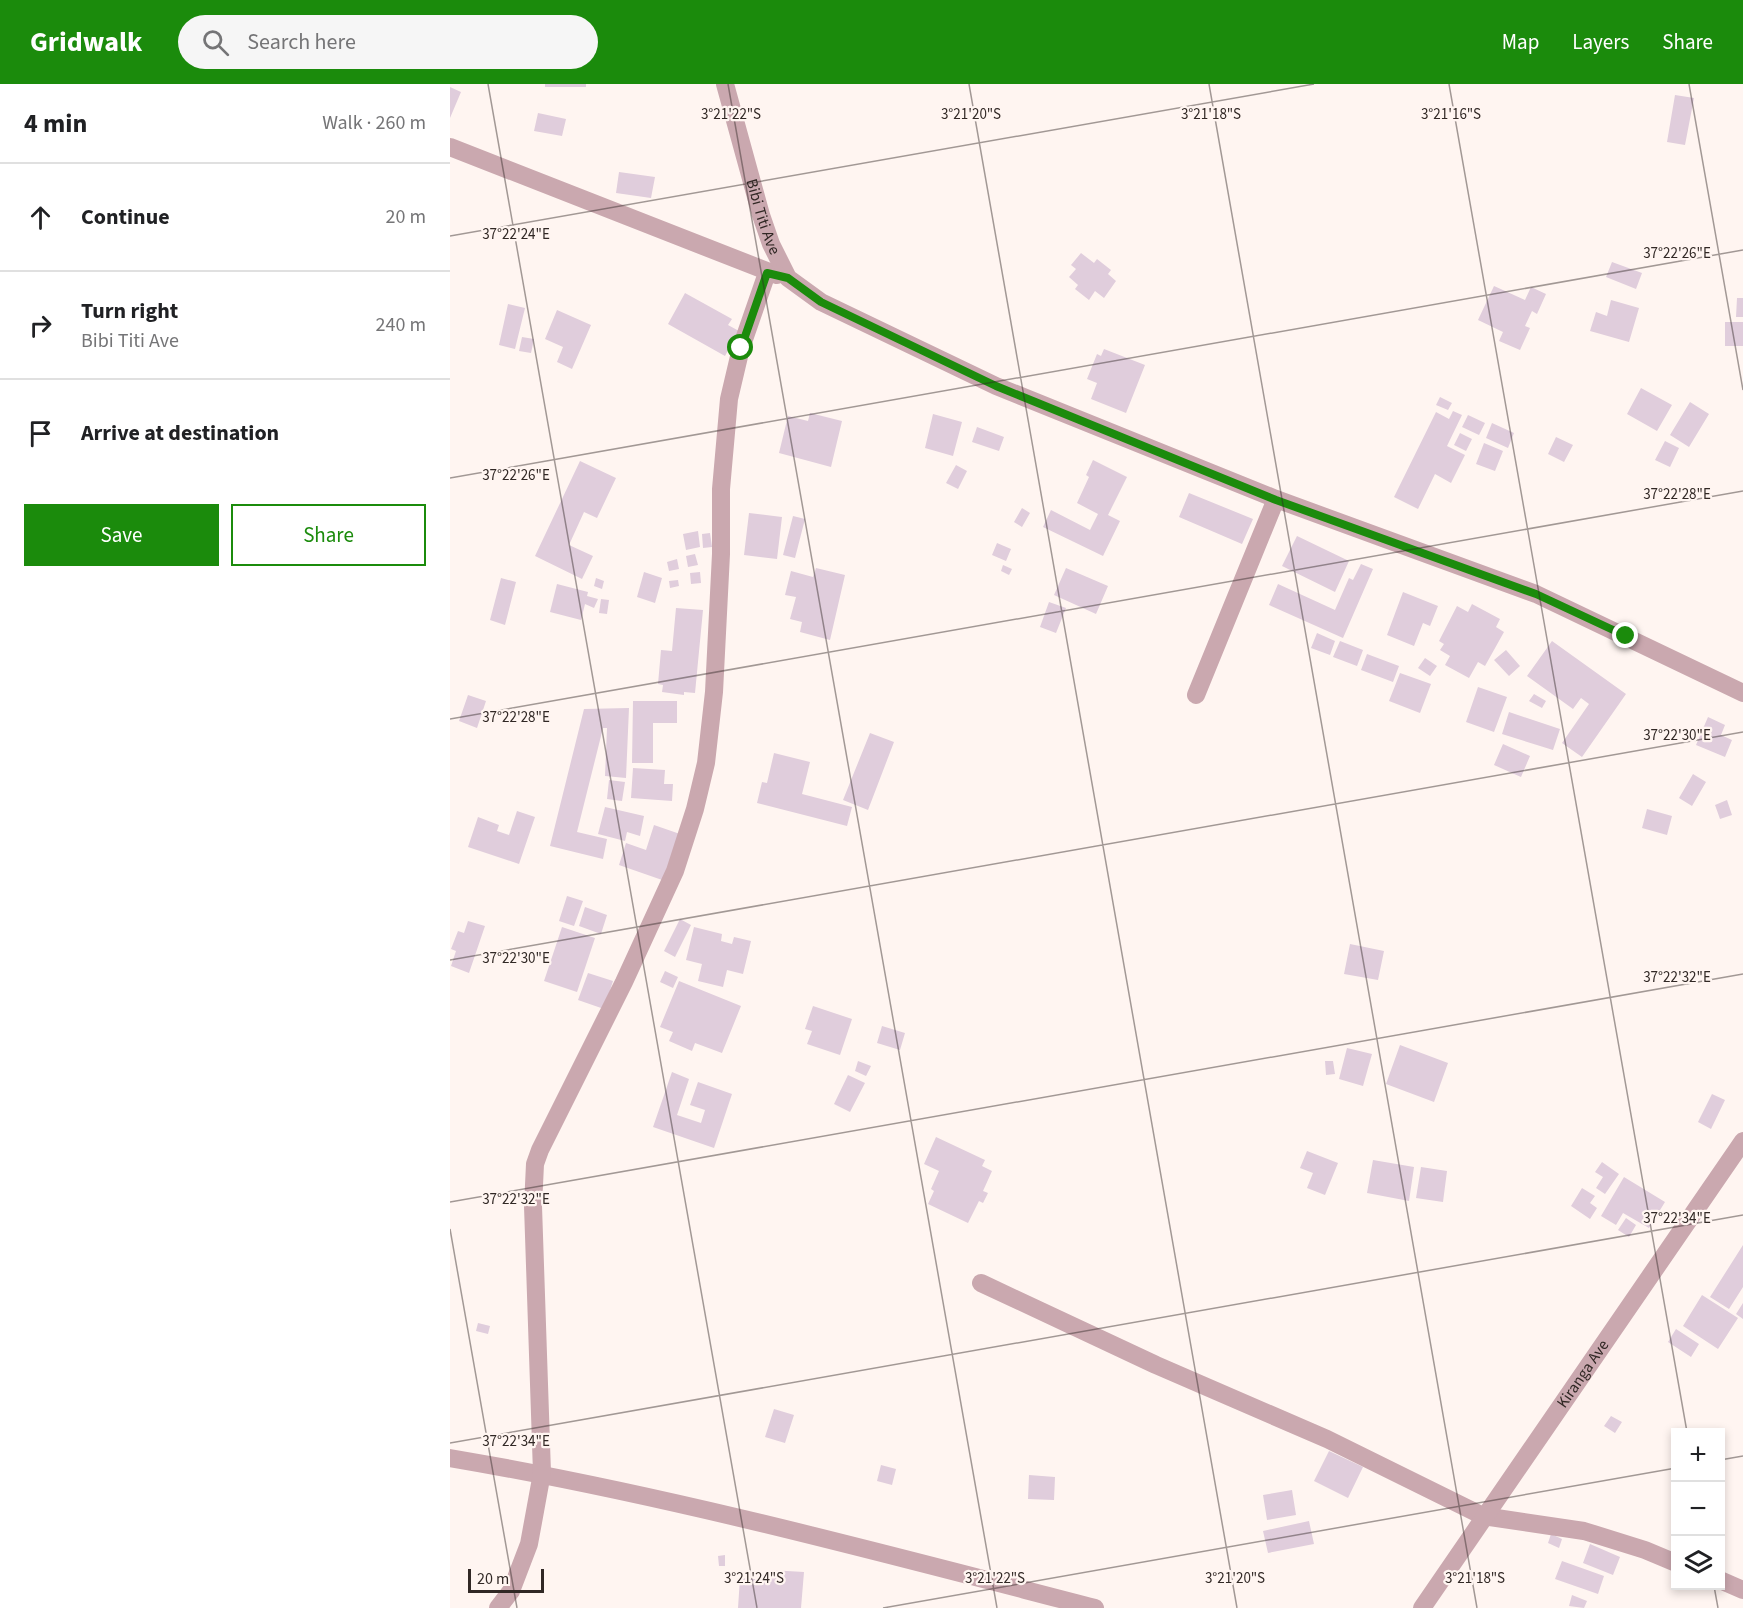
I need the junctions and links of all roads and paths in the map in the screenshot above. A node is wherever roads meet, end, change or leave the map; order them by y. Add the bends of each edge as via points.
1 (725, 84) edge
2 (450, 147) edge
3 (767, 273) junction
4 (788, 278) junction
5 (1276, 500) junction
6 (1743, 693) edge
7 (1196, 695) dead end
8 (1743, 1141) edge
9 (981, 1283) dead end
10 (450, 1458) edge
11 (542, 1473) junction
12 (1483, 1516) junction
13 (1671, 1561) edge
14 (1725, 1582) edge
15 (1743, 1590) edge
16 (498, 1608) edge
17 (1095, 1608) edge
18 (1422, 1608) edge

1 - 4 street, Bibi Titi Ave via 761,215
2 - 3 street
3 - 4 street
3 - 11 street via 741,348 729,399 721,489 714,692 706,763 695,809 675,871 535,1164
4 - 5 street, Bibi Titi Ave via 821,302 996,386
5 - 6 street, Bibi Titi Ave via 1536,594
5 - 7 street
8 - 12 street, Kiranga Ave
9 - 12 street via 1327,1439
10 - 11 street
11 - 16 street via 529,1544 511,1591
11 - 17 street
12 - 13 street via 1584,1531
12 - 18 street, Kiranga Ave
14 - 15 street

